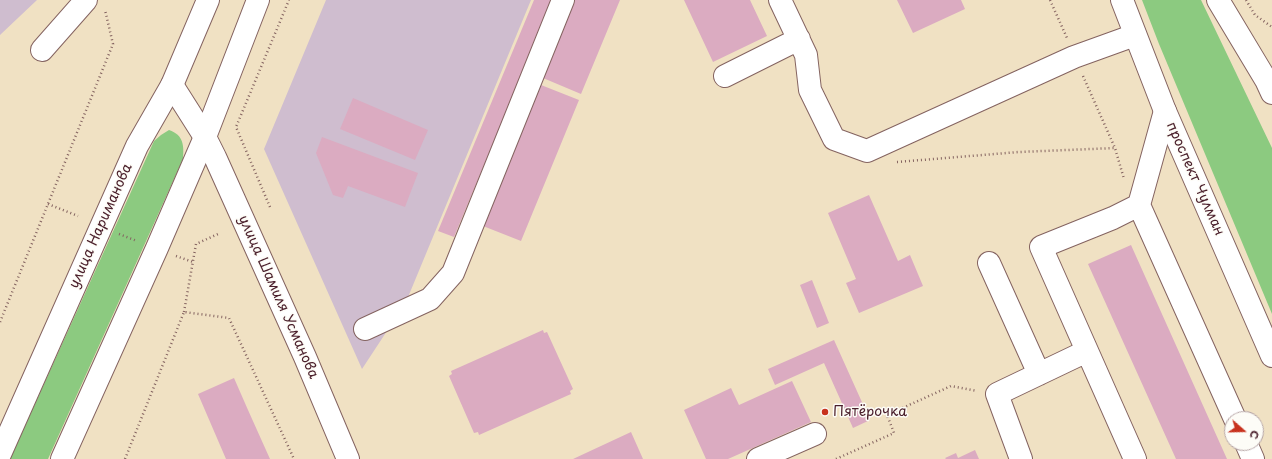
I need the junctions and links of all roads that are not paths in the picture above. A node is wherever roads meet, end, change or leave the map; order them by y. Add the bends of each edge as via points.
1 (208, 0) edge
2 (258, 0) edge
3 (562, 0) edge
4 (780, 0) edge
5 (1122, 0) edge
6 (1218, 0) edge
7 (95, 4) edge
8 (1135, 35) junction
9 (799, 40) junction
10 (42, 50) dead end
11 (725, 76) dead end
12 (1270, 83) edge
13 (172, 85) junction
14 (1165, 111) junction
15 (205, 137) junction
16 (1139, 205) junction
17 (989, 263) dead end
18 (365, 329) dead end
19 (1087, 351) junction
20 (1272, 356) edge
21 (1039, 374) junction
22 (1231, 411) edge
23 (815, 434) dead end
24 (0, 454) edge
25 (62, 459) edge
26 (348, 459) edge
27 (758, 459) edge
28 (1021, 459) edge
29 (1135, 459) edge

1 - 13 main road, улица Нариманова
2 - 15 main road
3 - 18 main road via 453,272 430,299
4 - 9 main road
5 - 8 main road, проспект Чулман
6 - 12 main road
7 - 10 main road
8 - 9 main road via 1074,57 867,151 834,139 810,90 806,55
8 - 14 main road, проспект Чулман
9 - 11 main road
13 - 15 main road, улица Шамиля Усманова
13 - 24 main road, улица Нариманова via 137,146
14 - 16 main road
14 - 20 main road, проспект Чулман
15 - 25 main road
15 - 26 main road, улица Шамиля Усманова via 305,357
16 - 19 main road via 1041,247
16 - 22 main road
17 - 21 main road
19 - 21 main road
19 - 29 main road
21 - 28 main road via 997,394
23 - 27 main road

